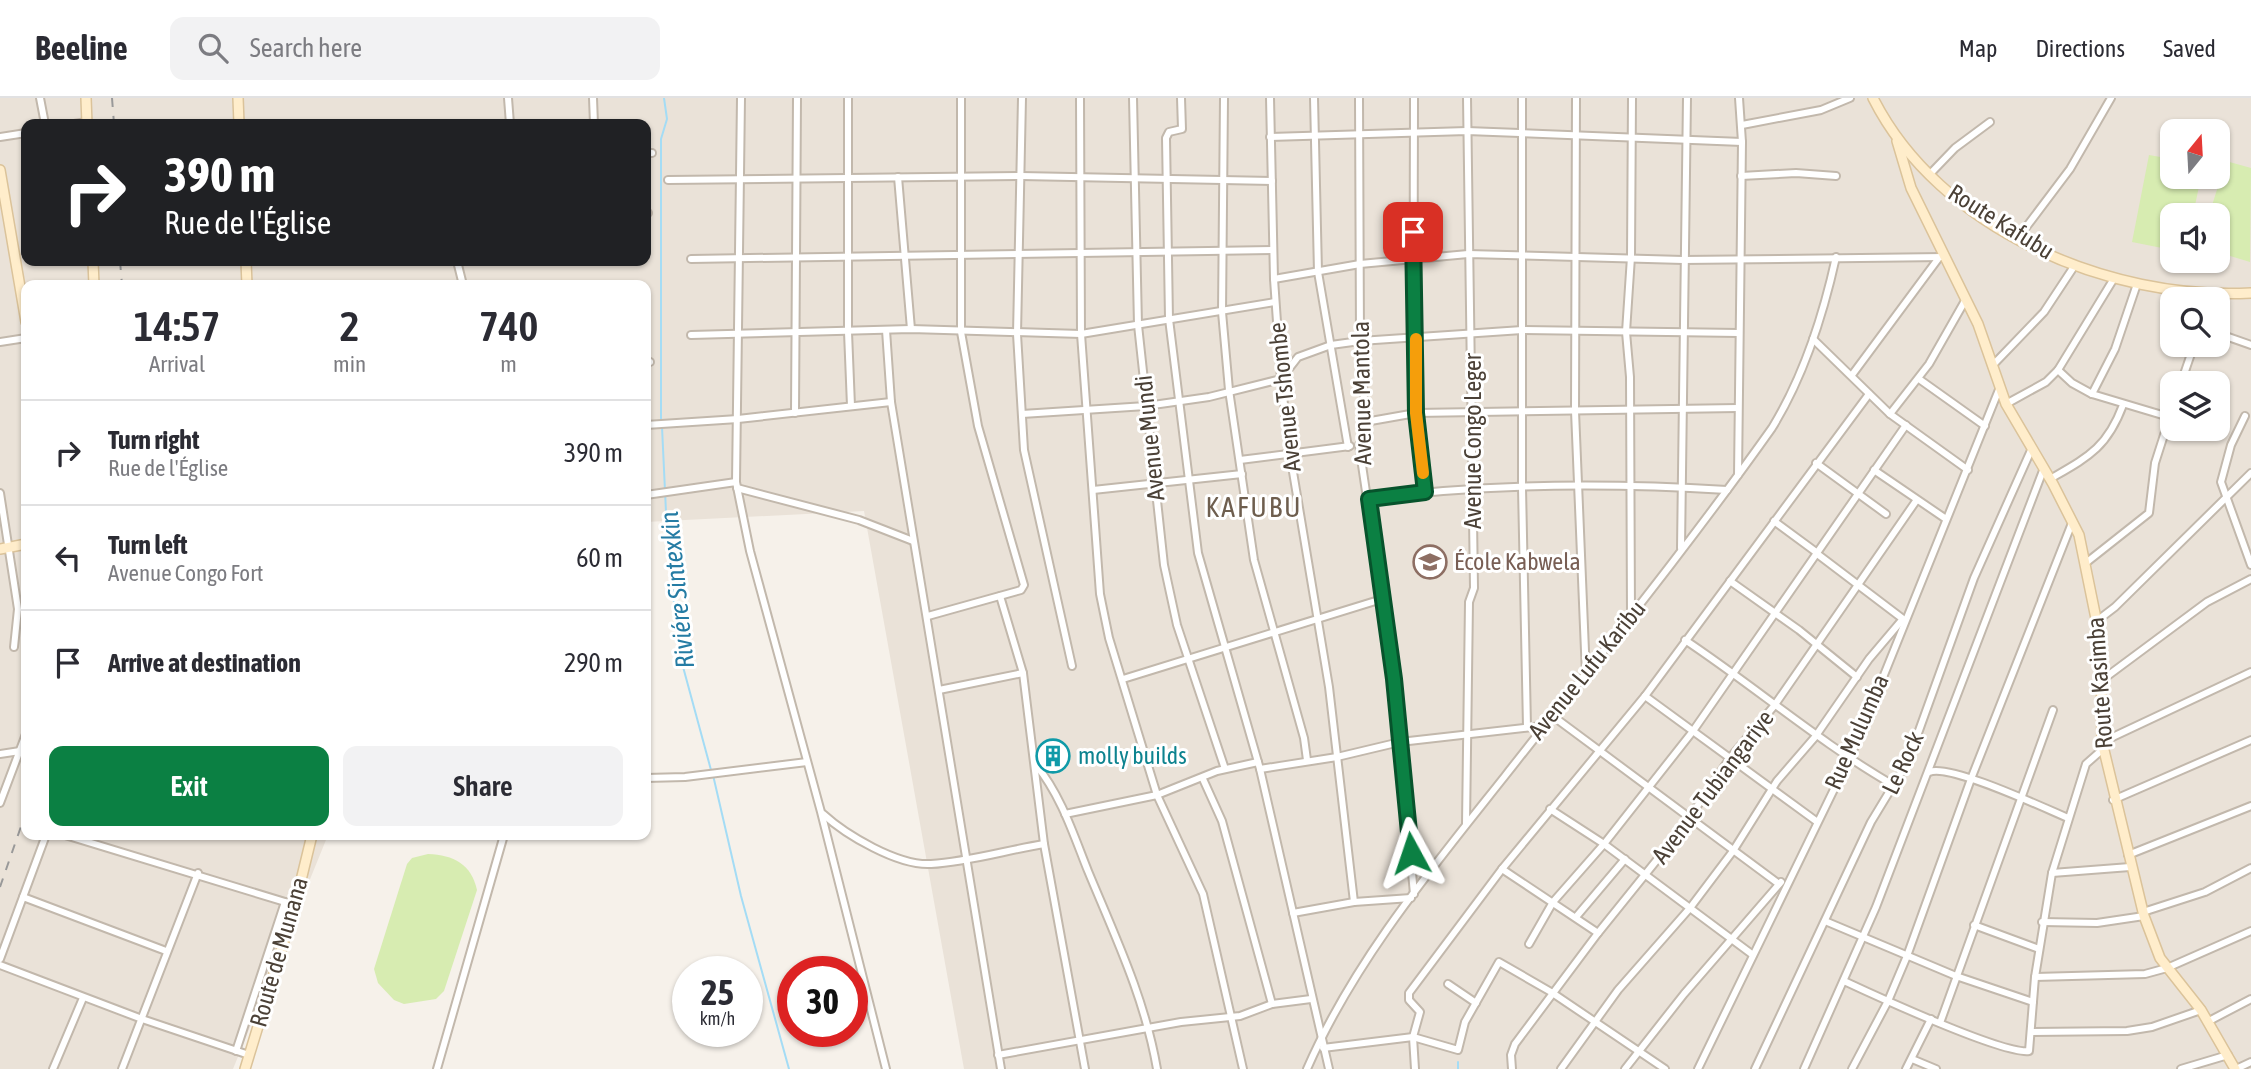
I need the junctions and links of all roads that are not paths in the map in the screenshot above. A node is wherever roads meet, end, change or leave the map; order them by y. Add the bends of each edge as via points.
1 (40, 98) edge
2 (86, 98) edge
3 (238, 98) edge
4 (509, 98) edge
5 (593, 98) edge
6 (741, 98) edge
7 (797, 98) edge
8 (848, 98) edge
9 (961, 98) edge
10 (1022, 98) edge
11 (1080, 98) edge
12 (1133, 98) edge
13 (1181, 98) edge
14 (1224, 98) edge
15 (1270, 98) edge
16 (1314, 98) edge
17 (1359, 98) edge
18 (1413, 98) edge
19 (1467, 98) edge
20 (1522, 98) edge
21 (1576, 98) edge
22 (1632, 98) edge
23 (1687, 98) edge
24 (1739, 98) edge
25 (1850, 98) edge
26 (1873, 98) edge
27 (2112, 98) edge
28 (44, 119) edge
29 (87, 119) edge
30 (239, 119) edge
31 (510, 119) edge
32 (594, 119) edge
33 (1990, 122) dead end
34 (1742, 125) junction
35 (1413, 130) junction
36 (1467, 131) junction
37 (1522, 133) junction
38 (21, 134) edge
39 (1359, 134) junction
40 (1313, 135) junction
41 (1270, 136) junction
42 (1575, 136) junction
43 (1632, 136) junction
44 (0, 137) edge
45 (1685, 139) junction
46 (1897, 141) junction
47 (1742, 142) junction
48 (0, 170) edge
49 (1930, 174) junction
50 (960, 176) junction
51 (1021, 176) junction
52 (1741, 176) junction
53 (1836, 176) dead end
54 (898, 177) junction
55 (849, 178) junction
56 (794, 179) junction
57 (1080, 179) junction
58 (668, 180) dead end
59 (741, 180) junction
60 (1135, 180) junction
61 (1223, 180) junction
62 (1166, 181) junction
63 (1272, 181) junction
64 (2018, 238) junction
65 (1273, 250) junction
66 (1222, 251) junction
67 (1135, 252) junction
68 (960, 253) junction
69 (1021, 253) junction
70 (1167, 253) junction
71 (906, 254) junction
72 (1080, 254) junction
73 (1468, 254) junction
74 (795, 256) junction
75 (848, 256) junction
76 (1523, 256) junction
77 (1577, 256) junction
78 (740, 257) junction
79 (1631, 257) junction
80 (1836, 257) junction
81 (1412, 258) junction
82 (1738, 258) junction
83 (1941, 258) junction
84 (691, 259) dead end
85 (1683, 260) junction
86 (1360, 264) junction
87 (2075, 265) junction
88 (1318, 272) junction
89 (1274, 279) junction
90 (2113, 280) junction
91 (2137, 284) junction
92 (2160, 288) edge
93 (21, 293) edge
94 (2251, 293) edge
95 (2230, 294) edge
96 (1966, 299) junction
97 (1275, 302) junction
98 (1222, 312) junction
99 (1169, 319) junction
100 (1138, 325) junction
101 (911, 329) junction
102 (886, 330) junction
103 (1522, 330) junction
104 (1472, 331) junction
105 (1575, 331) junction
106 (794, 332) junction
107 (848, 332) junction
108 (961, 332) junction
109 (1626, 332) junction
110 (739, 334) junction
111 (1017, 334) junction
112 (1081, 334) junction
113 (1684, 334) junction
114 (1738, 334) junction
115 (691, 335) dead end
116 (1416, 338) junction
117 (2230, 338) edge
118 (21, 339) edge
119 (1813, 340) junction
120 (1360, 341) junction
121 (0, 342) edge
122 (1331, 345) junction
123 (2251, 345) edge
124 (1992, 366) junction
125 (2058, 370) junction
126 (1852, 375) junction
127 (1281, 379) junction
128 (1919, 379) junction
129 (2000, 387) junction
130 (1229, 390) junction
131 (1869, 394) junction
132 (2092, 394) junction
133 (891, 402) junction
134 (1177, 402) junction
135 (2006, 404) junction
136 (2123, 405) junction
137 (851, 406) junction
138 (1146, 406) junction
139 (1684, 408) junction
140 (1738, 408) junction
141 (1087, 411) junction
142 (1575, 411) junction
143 (1630, 411) junction
144 (1470, 412) junction
145 (1523, 412) junction
146 (2160, 412) edge
147 (1416, 413) junction
148 (795, 414) junction
149 (1021, 414) junction
150 (1890, 414) junction
151 (2245, 416) dead end
152 (737, 419) junction
153 (1365, 422) junction
154 (651, 425) edge
155 (1906, 425) junction
156 (1985, 426) junction
157 (2163, 441) edge
158 (1359, 445) junction
159 (1348, 447) junction
160 (2032, 447) junction
161 (1290, 454) junction
162 (1240, 460) junction
163 (1816, 463) junction
164 (2044, 468) junction
165 (1874, 470) junction
166 (1968, 470) junction
167 (2251, 473) edge
168 (1242, 474) junction
169 (1738, 477) junction
170 (2050, 479) junction
171 (1189, 480) junction
172 (1154, 482) junction
173 (736, 485) junction
174 (1631, 487) junction
175 (1683, 487) junction
176 (1522, 488) junction
177 (1577, 488) junction
178 (1093, 489) junction
179 (1471, 489) junction
180 (1727, 490) junction
181 (1425, 492) junction
182 (1859, 492) junction
183 (0, 493) edge
184 (651, 494) edge
185 (2228, 498) junction
186 (1369, 499) junction
187 (1916, 501) junction
188 (1886, 514) dead end
189 (1946, 519) junction
190 (1774, 521) junction
191 (2073, 521) junction
192 (913, 541) junction
193 (4, 548) edge
194 (1681, 550) junction
195 (1816, 553) junction
196 (2087, 562) junction
197 (2251, 565) edge
198 (2251, 579) edge
199 (1730, 582) junction
200 (1857, 585) junction
201 (1000, 596) junction
202 (1382, 599) junction
203 (1773, 613) junction
204 (928, 616) junction
205 (1631, 617) junction
206 (1316, 618) junction
207 (1904, 618) junction
208 (2098, 620) junction
209 (1273, 632) junction
210 (1685, 640) junction
211 (1816, 645) junction
212 (1223, 646) junction
213 (13, 647) dead end
214 (1188, 659) junction
215 (1072, 666) dead end
216 (1732, 672) junction
217 (2251, 672) edge
218 (1023, 673) junction
219 (1586, 675) junction
220 (1857, 677) junction
221 (1123, 679) junction
222 (2100, 681) junction
223 (939, 690) junction
224 (1645, 696) junction
225 (1774, 706) junction
226 (2053, 710) dead end
227 (1550, 714) junction
228 (1542, 726) junction
229 (1527, 727) junction
230 (1693, 731) junction
231 (1466, 733) junction
232 (1815, 737) junction
233 (2251, 740) edge
234 (1400, 742) junction
235 (2102, 745) junction
236 (21, 748) edge
237 (1597, 750) junction
238 (20, 751) junction
239 (0, 754) edge
240 (1337, 757) junction
241 (1730, 758) junction
242 (1848, 759) junction
243 (1307, 760) junction
244 (807, 762) junction
245 (1035, 764) junction
246 (1259, 766) junction
247 (1225, 769) junction
248 (1928, 772) junction
249 (651, 778) edge
250 (1203, 779) junction
251 (1971, 779) junction
252 (1895, 786) junction
253 (1646, 787) junction
254 (1772, 790) junction
255 (1157, 795) junction
256 (2024, 799) junction
257 (2113, 800) junction
258 (0, 803) edge
259 (2251, 806) edge
260 (1550, 809) junction
261 (821, 812) junction
262 (1065, 814) junction
263 (1690, 818) junction
264 (2068, 818) junction
265 (1816, 821) junction
266 (1466, 824) junction
267 (44, 840) edge
268 (82, 840) edge
269 (308, 840) edge
270 (503, 840) edge
271 (1044, 844) junction
272 (1604, 844) junction
273 (1733, 851) junction
274 (2128, 855) junction
275 (966, 857) junction
276 (1625, 859) junction
277 (2130, 867) junction
278 (1793, 868) junction
279 (2251, 868) edge
280 (1502, 869) junction
281 (198, 873) junction
282 (2052, 873) junction
283 (1646, 877) junction
284 (1779, 884) junction
285 (1413, 896) junction
286 (23, 897) junction
287 (1354, 902) junction
288 (1553, 902) junction
289 (290, 903) junction
290 (1690, 908) junction
291 (1293, 913) junction
292 (2143, 914) junction
293 (1576, 917) junction
294 (1825, 921) junction
295 (2042, 922) junction
296 (1973, 925) junction
297 (2251, 932) edge
298 (1598, 933) junction
299 (1864, 937) junction
300 (1731, 939) junction
301 (1529, 944) dead end
302 (2039, 949) junction
303 (166, 951) junction
304 (1754, 955) junction
305 (1907, 956) junction
306 (0, 959) edge
307 (0, 965) edge
308 (2167, 968) junction
309 (1956, 976) junction
310 (2035, 976) junction
311 (1844, 981) junction
312 (1448, 984) dead end
313 (1551, 992) junction
314 (83, 998) junction
315 (1311, 999) junction
316 (2251, 999) edge
317 (1888, 1001) junction
318 (2033, 1002) junction
319 (1476, 1003) junction
320 (1272, 1004) junction
321 (2202, 1010) junction
322 (1231, 1017) junction
323 (142, 1019) junction
324 (1931, 1019) junction
325 (2209, 1021) junction
326 (1594, 1022) junction
327 (1940, 1023) junction
328 (1150, 1028) junction
329 (2032, 1032) junction
330 (1413, 1037) junction
331 (1320, 1040) junction
332 (1080, 1042) junction
333 (1323, 1048) junction
334 (236, 1051) junction
335 (1638, 1052) junction
336 (249, 1055) junction
337 (998, 1055) junction
338 (2228, 1055) junction
339 (1912, 1059) junction
340 (2251, 1062) edge
341 (53, 1069) edge
342 (122, 1069) edge
343 (245, 1069) edge
344 (437, 1069) edge
345 (886, 1069) edge
346 (1001, 1069) edge
347 (1085, 1069) edge
348 (1157, 1069) edge
349 (1243, 1069) edge
350 (1307, 1069) edge
351 (1329, 1069) edge
352 (1415, 1069) edge
353 (1512, 1069) edge
354 (1562, 1069) edge
355 (1625, 1069) edge
356 (1665, 1069) edge
357 (1698, 1069) edge
358 (1755, 1069) edge
359 (1804, 1069) edge
360 (1852, 1069) edge
361 (1906, 1069) edge
362 (1936, 1069) edge
363 (2181, 1069) edge
364 (2235, 1069) edge

1 - 28 street
2 - 29 street
3 - 30 street
4 - 31 street
5 - 32 street
6 - 59 street
7 - 56 street
8 - 55 street
9 - 50 street
10 - 51 street
11 - 57 street
12 - 60 street, Avenue Mundi
13 - 62 street via 1182,129 1166,134
14 - 61 street
15 - 41 street, Avenue Tshombe
16 - 40 street
17 - 39 street, Avenue Mantola
18 - 35 street
19 - 36 street, Avenue Congo Leger
20 - 37 street
21 - 42 street
22 - 43 street
23 - 45 street
24 - 34 street
25 - 34 street via 1821,110
26 - 46 street, Route Kafubu
27 - 64 street via 2070,169
33 - 49 street
34 - 47 street
35 - 36 street
35 - 39 street
35 - 81 street
36 - 37 street
36 - 73 street, Avenue Congo Leger
37 - 42 street
37 - 76 street
38 - 44 street
39 - 40 street
39 - 86 street, Avenue Mantola
40 - 41 street
40 - 88 street
41 - 63 street, Avenue Tshombe
42 - 43 street
42 - 77 street
43 - 45 street
43 - 79 street
45 - 47 street
45 - 85 street
46 - 49 street, Route Kafubu
46 - 83 street, Route Kasimba via 1910,188
47 - 52 street
48 - 93 street
49 - 64 street, Route Kafubu
50 - 51 street
50 - 54 street
50 - 68 street
51 - 57 street
51 - 69 street
52 - 53 street
52 - 82 street
54 - 55 street
54 - 71 street
55 - 56 street
55 - 75 street
56 - 59 street
56 - 74 street
57 - 60 street
57 - 72 street
58 - 59 street
59 - 78 street
60 - 62 street
60 - 67 street, Avenue Mundi
61 - 62 street
61 - 63 street
61 - 66 street
62 - 70 street
63 - 65 street, Avenue Tshombe
64 - 87 street, Route Kafubu
65 - 66 street
65 - 89 street, Avenue Tshombe
66 - 70 street
66 - 98 street
67 - 70 street
67 - 72 street
67 - 100 street, Avenue Mundi
68 - 69 street
68 - 71 street
68 - 108 street
69 - 72 street
69 - 111 street
70 - 99 street
71 - 75 street
71 - 101 street
72 - 112 street
73 - 76 street
73 - 81 street
73 - 104 street, Avenue Congo Leger
74 - 75 street
74 - 78 street
74 - 106 street
75 - 107 street
76 - 77 street
76 - 103 street
77 - 79 street
77 - 105 street
78 - 84 street
78 - 110 street
79 - 85 street
79 - 109 street
80 - 82 street
80 - 83 street
80 - 119 street, Avenue Lufu Karibu
81 - 86 street
81 - 116 street
82 - 85 street
82 - 114 street
83 - 96 street, Route Kasimba
83 - 126 street
85 - 113 street
86 - 88 street
86 - 120 street, Avenue Mantola
87 - 90 street, Route Kafubu
87 - 124 street via 2044,312
88 - 89 street
88 - 122 street
89 - 97 street, Avenue Tshombe
90 - 91 street, Route Kafubu
90 - 125 street
91 - 92 street, Route Kafubu
91 - 132 street via 2115,349
94 - 95 street, Route Kafubu
96 - 124 street, Route Kasimba
96 - 128 street
97 - 98 street
97 - 127 street, Avenue Tshombe
98 - 99 street
98 - 130 street
99 - 100 street
99 - 134 street
100 - 112 street
100 - 138 street, Avenue Mundi
101 - 102 street
101 - 108 street
102 - 107 street
102 - 133 street
103 - 104 street
103 - 105 street
103 - 145 street
104 - 116 street
104 - 144 street, Avenue Congo Leger
105 - 109 street
105 - 142 street
106 - 107 street
106 - 110 street
106 - 148 street
107 - 137 street
108 - 111 street
108 - 201 street via 978,426 1023,588
109 - 113 street
109 - 143 street
110 - 115 street
110 - 152 street
111 - 112 street
111 - 149 street
112 - 141 street
113 - 114 street
113 - 139 street
114 - 140 street
116 - 120 street
116 - 147 street
117 - 123 street
118 - 121 street
119 - 126 street
119 - 169 street, Avenue Lufu Karibu via 1784,408
120 - 122 street
120 - 153 street, Avenue Mantola
122 - 127 street via 1298,357
122 - 159 street
124 - 129 street, Route Kasimba
125 - 132 street
125 - 135 street
126 - 131 street
127 - 130 street
127 - 161 street, Avenue Tshombe
128 - 150 street
128 - 156 street
129 - 135 street, Route Kasimba
129 - 156 street, Rue Mulumba
130 - 134 street
130 - 162 street
131 - 150 street
131 - 163 street
132 - 136 street
133 - 137 street
133 - 192 street
134 - 138 street
134 - 171 street
135 - 160 street, Route Kasimba
136 - 146 street
136 - 170 street via 2100,447
137 - 148 street
138 - 141 street
138 - 172 street, Avenue Mundi
139 - 140 street
139 - 143 street
139 - 175 street
140 - 169 street
141 - 149 street
141 - 178 street
142 - 143 street
142 - 145 street
142 - 177 street
143 - 174 street
144 - 145 street
144 - 147 street
144 - 179 street, Avenue Congo Leger
145 - 176 street
147 - 153 street
147 - 181 street
148 - 152 street
149 - 215 street via 1028,475
150 - 155 street
151 - 185 street via 2221,477
152 - 154 street
152 - 173 street
153 - 158 street, Avenue Mantola via 1367,443
155 - 165 street
155 - 166 street
156 - 166 street, Rue Mulumba
157 - 196 street via 2151,479 2152,506
158 - 159 street
158 - 186 street, Avenue Mantola
159 - 161 street
160 - 164 street, Route Kasimba
160 - 252 street, Le Rock via 1975,578
161 - 162 street
161 - 206 street, Avenue Tshombe
162 - 168 street
163 - 182 street
163 - 190 street
164 - 170 street, Route Kasimba
164 - 248 street
165 - 182 street
165 - 187 street
166 - 189 street, Rue Mulumba
167 - 185 street
168 - 171 street
168 - 209 street via 1254,560
169 - 180 street, Avenue Lufu Karibu
170 - 191 street, Route Kasimba
171 - 172 street
171 - 212 street via 1198,553
172 - 178 street
172 - 214 street, Avenue Mundi via 1164,565
173 - 184 street
173 - 192 street via 859,520
173 - 244 street
174 - 175 street
174 - 177 street
174 - 205 street
175 - 180 street
175 - 194 street
176 - 177 street
176 - 179 street
176 - 229 street
177 - 219 street
178 - 221 street via 1100,594
179 - 181 street
179 - 231 street, Avenue Congo Leger via 1474,588 1469,602
180 - 194 street, Avenue Lufu Karibu
181 - 186 street
182 - 188 street
182 - 195 street
183 - 193 street
185 - 197 street
185 - 208 street
186 - 202 street, Avenue Mantola
187 - 189 street
187 - 200 street, Avenue Tubiangariye
189 - 207 street, Rue Mulumba
190 - 195 street
190 - 199 street
191 - 196 street, Route Kasimba
191 - 251 street
192 - 204 street
193 - 213 street via 18,609
194 - 205 street, Avenue Lufu Karibu
195 - 200 street
195 - 203 street
196 - 208 street, Route Kasimba
198 - 222 street via 2207,602
199 - 203 street
199 - 210 street
200 - 207 street
200 - 211 street, Avenue Tubiangariye
201 - 204 street
201 - 218 street
202 - 206 street
202 - 234 street, Avenue Mantola
203 - 211 street
203 - 216 street
204 - 223 street
205 - 219 street, Avenue Lufu Karibu
206 - 209 street
206 - 240 street, Avenue Tshombe
207 - 220 street
207 - 242 street, Rue Mulumba
208 - 222 street, Route Kasimba
209 - 212 street
209 - 243 street
210 - 216 street
210 - 224 street
211 - 220 street
211 - 225 street, Avenue Tubiangariye
212 - 214 street
212 - 246 street
214 - 221 street
214 - 247 street, Avenue Mundi
216 - 225 street
216 - 230 street
217 - 235 street
218 - 223 street
218 - 245 street
219 - 227 street, Avenue Lufu Karibu
220 - 232 street
221 - 255 street
222 - 235 street, Route Kasimba
223 - 275 street
224 - 230 street
224 - 237 street
225 - 232 street
225 - 241 street, Avenue Tubiangariye
226 - 256 street
227 - 228 street, Avenue Lufu Karibu
227 - 237 street
228 - 229 street
228 - 266 street, Avenue Lufu Karibu
229 - 231 street
230 - 241 street
230 - 253 street
231 - 234 street
231 - 266 street, Avenue Congo Leger
232 - 242 street
232 - 254 street
233 - 257 street
234 - 240 street
234 - 285 street, Avenue Mantola
235 - 257 street, Route Kasimba
235 - 264 street via 2087,765
236 - 238 street
237 - 253 street
237 - 260 street
238 - 239 street
238 - 258 street
240 - 243 street
240 - 287 street, Avenue Tshombe
241 - 254 street
241 - 263 street, Avenue Tubiangariye
242 - 252 street
242 - 265 street, Rue Mulumba
243 - 246 street
244 - 249 street
244 - 261 street
245 - 262 street
245 - 271 street
246 - 247 street
246 - 291 street
247 - 250 street
248 - 251 street
248 - 299 street
250 - 255 street
250 - 320 street via 1222,821
251 - 256 street
251 - 305 street
252 - 294 street, Le Rock via 1871,822
253 - 263 street
253 - 272 street
254 - 265 street
254 - 273 street
255 - 262 street
255 - 322 street via 1199,881
256 - 264 street
256 - 296 street
257 - 274 street, Route Kasimba
259 - 274 street
260 - 272 street
260 - 280 street
261 - 275 street via 844,832 901,858 930,864
261 - 345 street
262 - 328 street
263 - 273 street
263 - 283 street, Avenue Tubiangariye
264 - 282 street
265 - 278 street, Rue Mulumba
266 - 285 street, Avenue Lufu Karibu
267 - 286 street
268 - 281 street
269 - 289 street, Route de Munana
270 - 344 street
271 - 275 street
271 - 332 street
272 - 276 street
272 - 288 street
273 - 284 street
273 - 290 street
274 - 277 street, Route Kasimba
275 - 337 street
276 - 283 street
276 - 293 street
277 - 282 street
277 - 292 street, Route Kasimba
278 - 284 street
278 - 304 street, Rue Mulumba
279 - 292 street via 2205,892
280 - 288 street
280 - 330 street via 1409,993 1409,1000 1420,1012
281 - 289 street
281 - 303 street
282 - 295 street
283 - 290 street
283 - 298 street, Avenue Tubiangariye
284 - 300 street
285 - 287 street
285 - 331 street, Avenue Lufu Karibu via 1352,981
286 - 303 street
286 - 306 street
287 - 291 street
288 - 293 street
288 - 301 street
289 - 334 street
289 - 336 street, Route de Munana
290 - 300 street
290 - 326 street
291 - 315 street
292 - 295 street via 2097,923
292 - 308 street, Route Kasimba
293 - 298 street
294 - 299 street
294 - 358 street, Le Rock
295 - 302 street
296 - 302 street
296 - 309 street
297 - 308 street
298 - 313 street, Avenue Tubiangariye
299 - 305 street
299 - 311 street
300 - 304 street
300 - 335 street
302 - 310 street
303 - 323 street
304 - 357 street, Rue Mulumba
305 - 309 street
305 - 317 street
307 - 314 street
308 - 310 street via 2133,975
308 - 321 street, Route Kasimba
309 - 318 street
309 - 327 street
310 - 318 street
311 - 317 street
311 - 359 street
312 - 319 street
313 - 319 street via 1499,962
313 - 326 street
313 - 353 street, Avenue Tubiangariye via 1515,1044
314 - 323 street
314 - 341 street
315 - 320 street
315 - 331 street
316 - 325 street
317 - 324 street
317 - 360 street
318 - 329 street
319 - 330 street via 1462,1028 1458,1050
320 - 322 street
321 - 325 street, Route Kasimba
321 - 329 street via 2127,1031
322 - 328 street
322 - 349 street
323 - 334 street
323 - 342 street
324 - 327 street
324 - 339 street
325 - 338 street, Route Kasimba
326 - 335 street
326 - 354 street
327 - 329 street via 2026,1052
328 - 332 street
328 - 348 street
330 - 333 street
330 - 352 street
331 - 333 street
331 - 350 street, Avenue Lufu Karibu
332 - 337 street
332 - 347 street
333 - 351 street
334 - 336 street
335 - 355 street
335 - 356 street
336 - 343 street, Route de Munana
337 - 346 street
338 - 363 street
338 - 364 street, Route Kasimba
339 - 361 street
339 - 362 street
340 - 364 street

